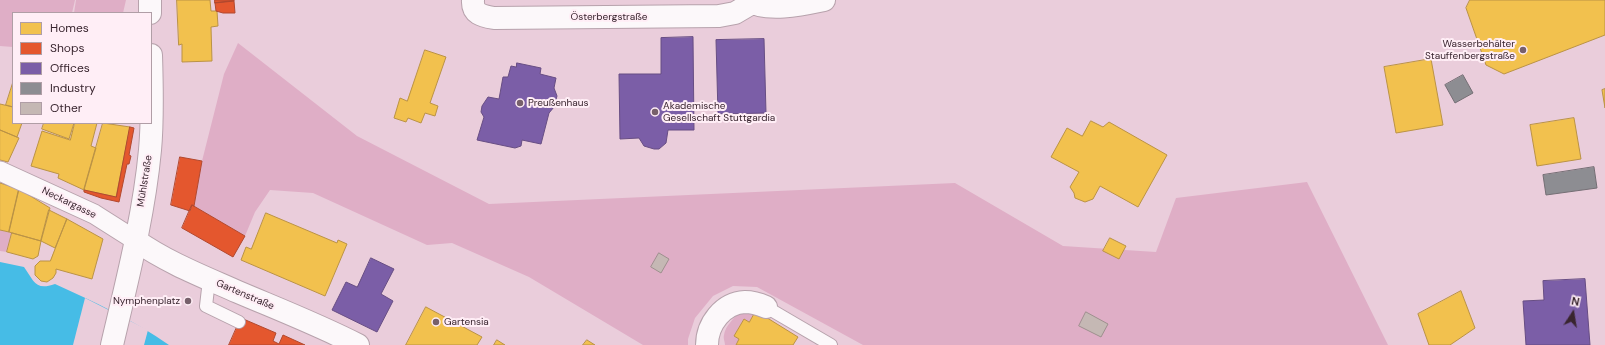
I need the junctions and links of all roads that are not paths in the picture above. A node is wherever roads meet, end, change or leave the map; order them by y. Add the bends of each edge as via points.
1 (150, 0) edge
2 (473, 0) edge
3 (824, 0) edge
4 (750, 1) edge
5 (799, 3) edge
6 (150, 12) edge
7 (151, 124) edge
8 (0, 171) edge
9 (135, 240) junction
10 (209, 280) junction
11 (766, 306) joint
12 (239, 322) dead end
13 (112, 345) edge
14 (358, 345) edge
15 (707, 345) edge
16 (832, 345) edge

1 - 6 street
2 - 4 street, Österbergstraße via 476,12 494,18 719,16 735,13
3 - 5 street
4 - 5 street via 771,6
7 - 9 street, Mühlstraße via 147,178
8 - 9 street, Neckargasse via 83,208
9 - 10 street, Gartenstraße via 165,260
9 - 13 street, Mühlstraße
10 - 12 lane via 206,306
10 - 14 street, Gartenstraße
11 - 15 street via 744,302 729,306 717,316 710,327
11 - 16 lane

